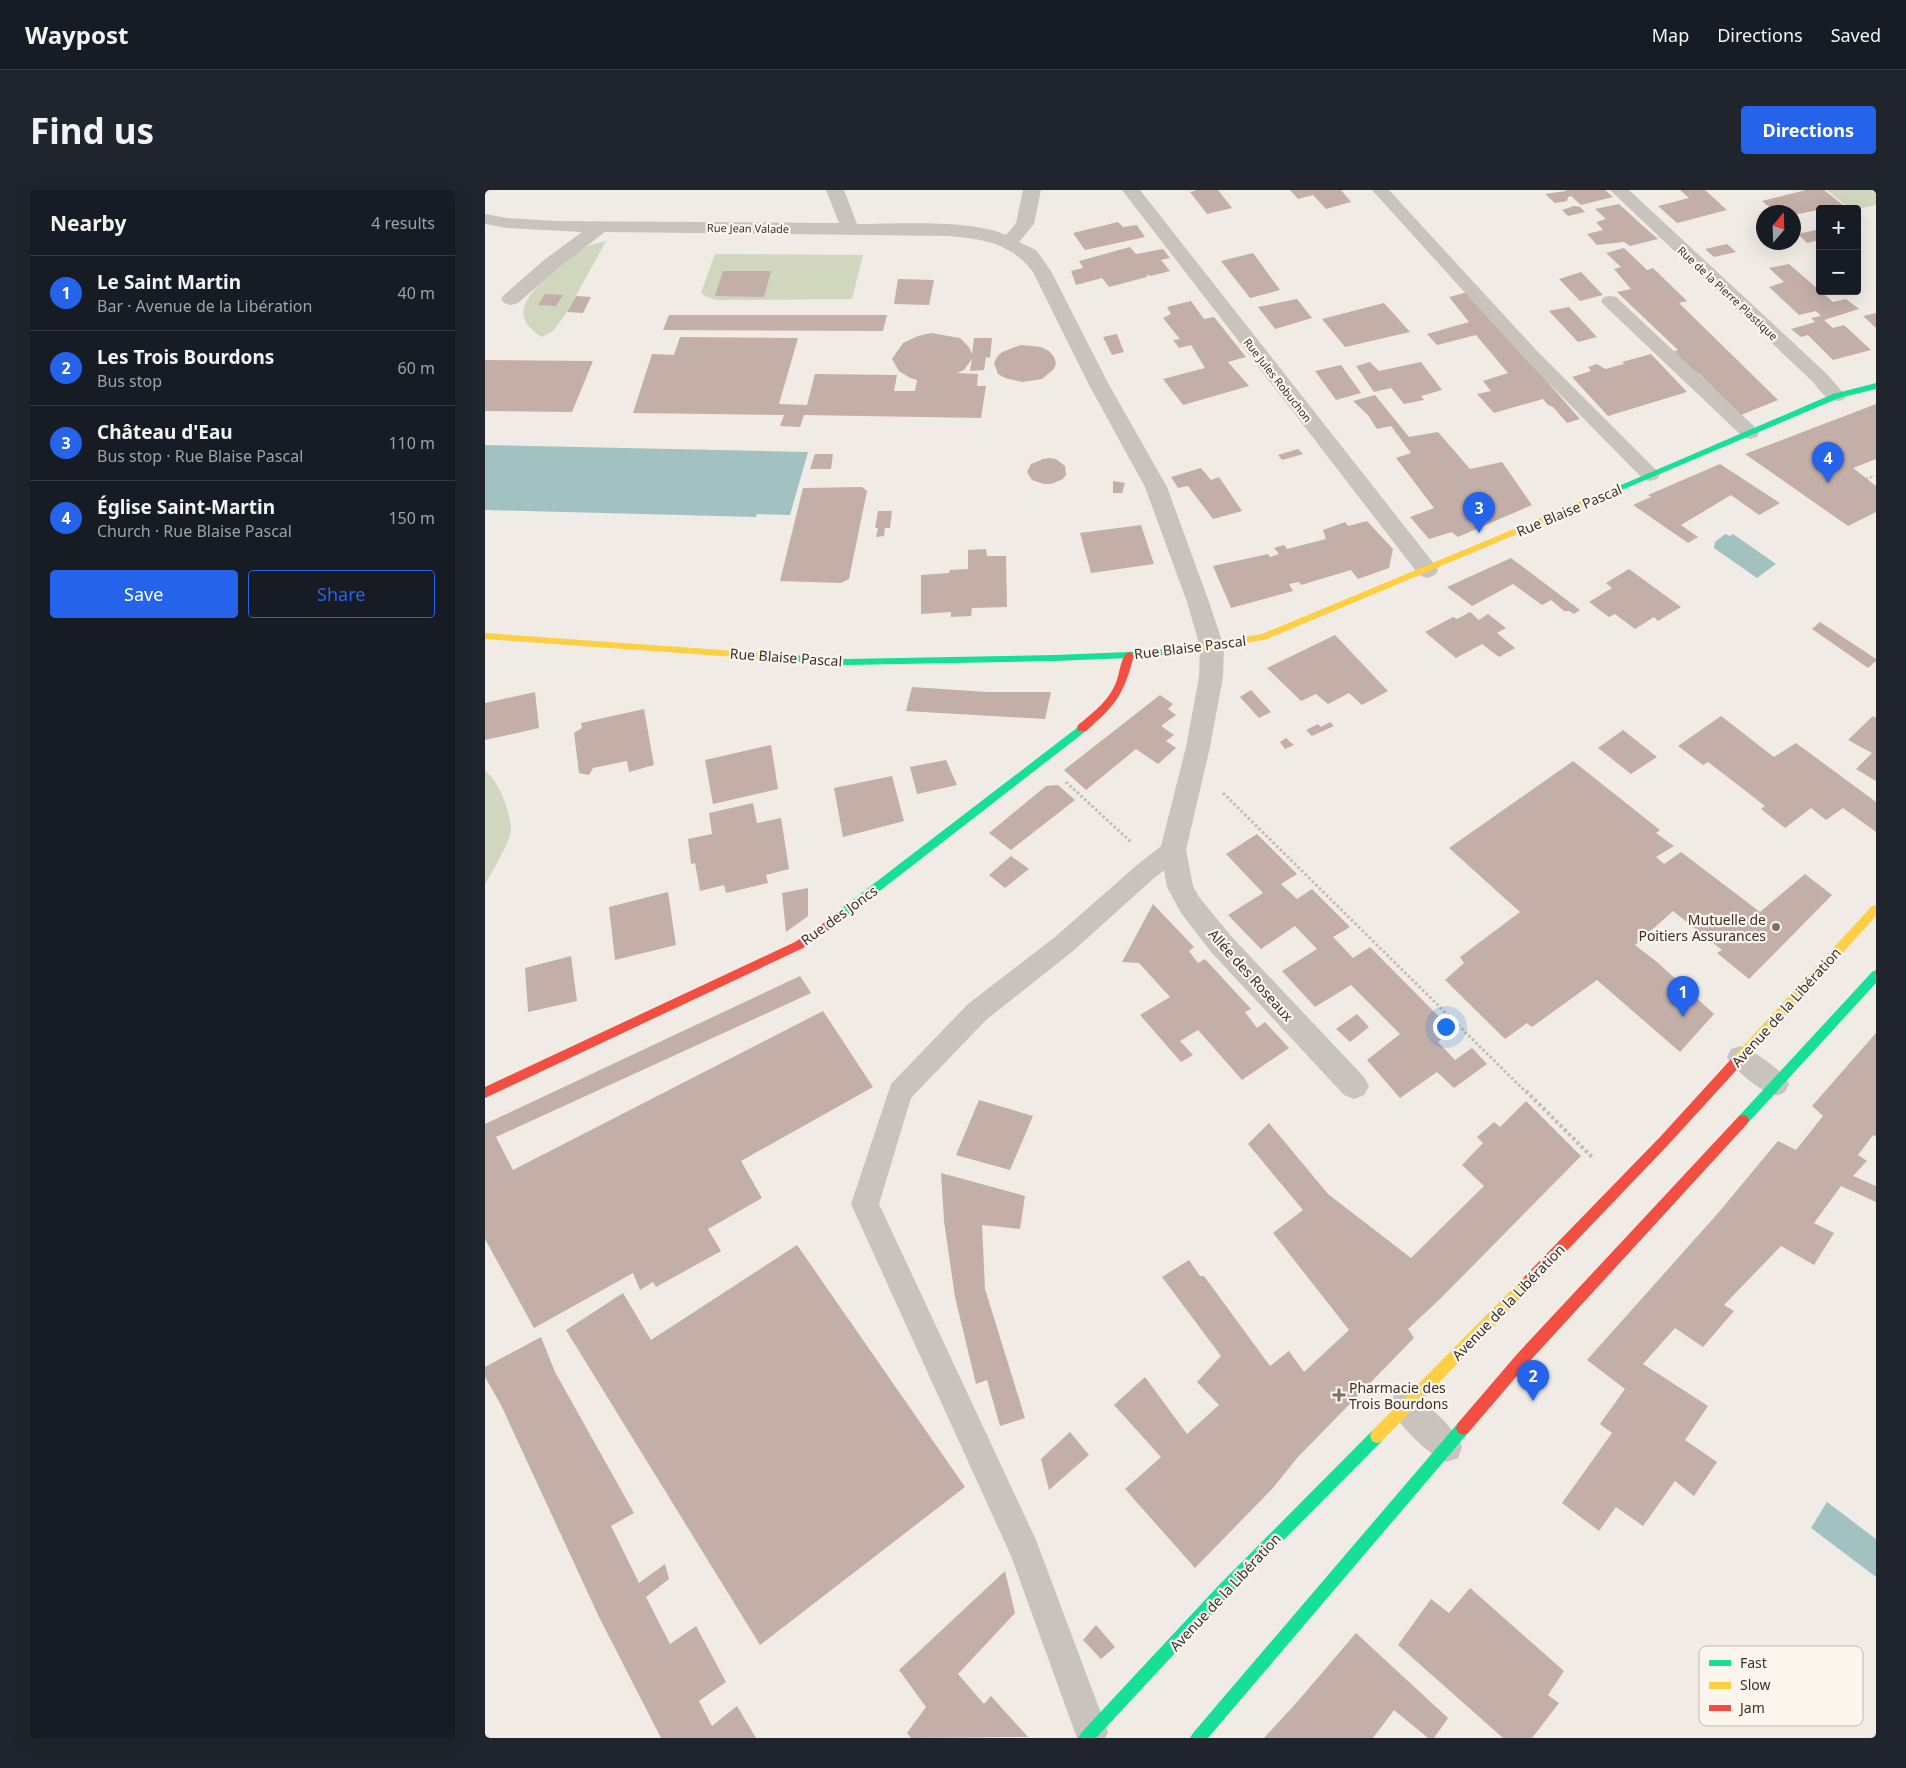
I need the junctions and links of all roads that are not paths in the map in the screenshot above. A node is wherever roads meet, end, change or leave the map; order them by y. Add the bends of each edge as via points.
1 (835, 190) edge
2 (1032, 190) edge
3 (1131, 190) edge
4 (1380, 190) edge
5 (1619, 190) edge
6 (485, 219) edge
7 (601, 226) junction
8 (850, 229) junction
9 (1009, 242) junction
10 (511, 299) dead end
11 (1610, 301) dead end
12 (1875, 388) edge
13 (1836, 396) junction
14 (1750, 433) junction
15 (1650, 475) junction
16 (1427, 570) junction
17 (485, 636) edge
18 (1212, 647) junction
19 (1129, 655) junction
20 (1164, 858) junction
21 (1876, 909) edge
22 (1876, 975) edge
23 (1740, 1057) junction
24 (1776, 1084) junction
25 (1354, 1086) dead end
26 (485, 1093) edge
27 (1405, 1406) junction
28 (1447, 1447) junction
29 (1091, 1736) edge
30 (1198, 1738) edge

1 - 8 street
2 - 9 street via 1025,224
3 - 16 street, Rue Jules Robuchon
4 - 15 lane via 1533,356
5 - 13 street, Rue de la Pierre Plastique
6 - 7 street, Rue Jean Valade via 507,224
7 - 8 street, Rue Jean Valade
7 - 10 street
8 - 9 street, Rue Jean Valade via 977,232
9 - 18 street, Rue Jean Valade via 1029,254 1042,271 1098,383 1157,486
11 - 14 lane
12 - 13 street, Rue Blaise Pascal
13 - 14 street, Rue Blaise Pascal
14 - 15 street, Rue Blaise Pascal
15 - 16 street, Rue Blaise Pascal
16 - 18 street, Rue Blaise Pascal via 1264,637
17 - 19 street, Rue Blaise Pascal via 847,662
18 - 19 street, Rue Blaise Pascal
18 - 20 street, Rue Jean Valade via 1211,677 1194,764
19 - 26 street, Rue des Joncs via 1121,687 1108,707 857,904 799,945
20 - 25 street, Allée des Roseaux via 1190,905 1221,944
20 - 29 lane via 1064,944 977,1012 900,1092 865,1204 1025,1551
21 - 23 street, Avenue de la Libération
22 - 24 street
23 - 24 lane
23 - 27 street, Avenue de la Libération via 1621,1186
24 - 28 street via 1523,1358
27 - 28 lane
27 - 29 street, Avenue de la Libération via 1224,1590
28 - 30 street

